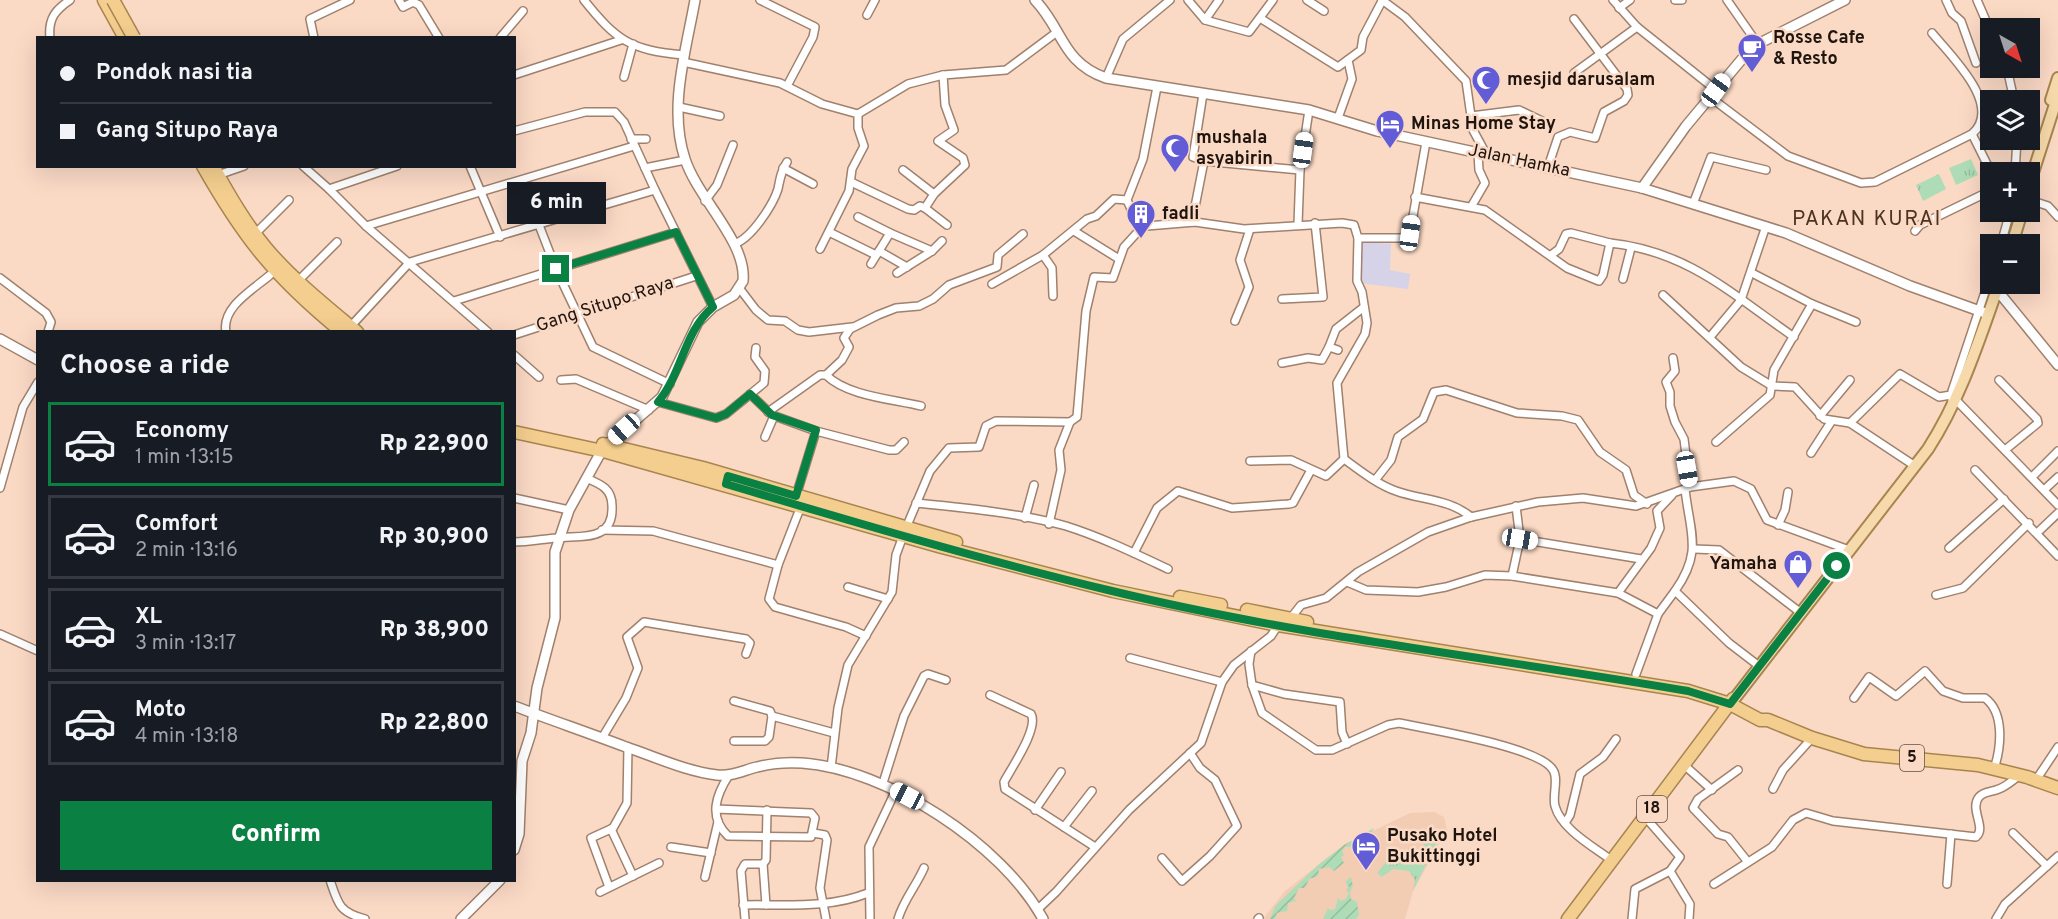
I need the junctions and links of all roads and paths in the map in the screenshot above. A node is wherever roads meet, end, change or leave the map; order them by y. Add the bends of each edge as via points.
1 (70, 0) edge
2 (104, 0) edge
3 (111, 0) edge
4 (119, 0) edge
5 (350, 0) edge
6 (399, 0) edge
7 (584, 0) edge
8 (695, 0) edge
9 (760, 0) edge
10 (875, 0) edge
11 (1035, 0) edge
12 (1170, 0) edge
13 (1188, 0) edge
14 (1219, 0) edge
15 (1273, 0) edge
16 (1307, 0) edge
17 (1382, 0) edge
18 (1613, 0) edge
19 (1630, 0) edge
20 (1675, 0) edge
21 (1682, 0) edge
22 (1727, 0) edge
23 (1845, 0) edge
24 (1946, 0) edge
25 (1977, 0) edge
26 (1391, 3) edge
27 (1618, 8) junction
28 (523, 11) dead end
29 (1324, 11) dead end
30 (867, 15) dead end
31 (1260, 18) junction
32 (1985, 18) edge
33 (1574, 19) dead end
34 (1205, 20) junction
35 (1637, 27) junction
36 (1057, 32) junction
37 (1932, 33) dead end
38 (129, 34) edge
39 (50, 36) edge
40 (314, 36) edge
41 (438, 36) edge
42 (502, 36) edge
43 (621, 40) junction
44 (1757, 43) junction
45 (633, 44) junction
46 (1600, 55) junction
47 (684, 59) junction
48 (1348, 60) junction
49 (1976, 63) dead end
50 (1574, 73) dead end
51 (516, 74) edge
52 (943, 75) junction
53 (624, 77) dead end
54 (1106, 78) junction
55 (2058, 78) edge
56 (787, 86) junction
57 (1157, 87) junction
58 (1713, 93) junction
59 (1203, 94) junction
60 (2058, 95) edge
61 (678, 107) junction
62 (1309, 110) junction
63 (858, 114) junction
64 (720, 116) dead end
65 (1471, 116) junction
66 (1338, 118) junction
67 (1544, 122) dead end
68 (516, 130) edge
69 (1972, 134) junction
70 (646, 139) dead end
71 (632, 142) junction
72 (1426, 142) junction
73 (733, 145) dead end
74 (1482, 153) junction
75 (2037, 153) junction
76 (685, 160) junction
77 (1204, 161) junction
78 (1986, 162) edge
79 (2034, 162) edge
80 (1548, 167) junction
81 (198, 168) edge
82 (207, 168) edge
83 (233, 168) edge
84 (305, 168) edge
85 (391, 168) edge
86 (471, 168) edge
87 (645, 168) junction
88 (903, 170) dead end
89 (1300, 170) junction
90 (1766, 170) dead end
91 (216, 171) edge
92 (851, 182) junction
93 (813, 184) dead end
94 (1642, 188) junction
95 (329, 189) junction
96 (655, 190) junction
97 (480, 191) junction
98 (934, 194) junction
99 (1980, 195) edge
100 (1415, 197) junction
101 (289, 200) dead end
102 (1127, 200) junction
103 (705, 201) junction
104 (2040, 203) edge
105 (1693, 204) junction
106 (1471, 207) junction
107 (925, 208) junction
108 (858, 217) dead end
109 (2058, 217) edge
110 (1192, 222) junction
111 (1315, 223) junction
112 (1298, 224) junction
113 (539, 225) junction
114 (947, 225) dead end
115 (1144, 225) junction
116 (366, 226) junction
117 (1766, 226) junction
118 (1250, 229) junction
119 (1074, 231) junction
120 (1915, 231) dead end
121 (676, 232) junction
122 (829, 232) junction
123 (890, 233) junction
124 (255, 234) junction
125 (1023, 234) dead end
126 (500, 237) junction
127 (1358, 238) junction
128 (942, 241) dead end
129 (337, 242) dead end
130 (1610, 243) junction
131 (735, 244) junction
132 (1631, 248) junction
133 (820, 249) dead end
134 (932, 251) junction
135 (877, 253) junction
136 (1043, 255) junction
137 (1551, 255) junction
138 (1119, 259) junction
139 (410, 262) junction
140 (871, 264) dead end
141 (907, 267) junction
142 (556, 269) junction
143 (897, 273) dead end
144 (1752, 273) junction
145 (270, 274) junction
146 (696, 276) junction
147 (0, 278) edge
148 (1623, 279) dead end
149 (298, 281) junction
150 (992, 284) dead end
151 (740, 289) junction
152 (1987, 294) edge
153 (1994, 294) edge
154 (2003, 294) edge
155 (1663, 295) dead end
156 (1053, 296) dead end
157 (1282, 299) dead end
158 (1741, 300) junction
159 (454, 301) junction
160 (1812, 304) junction
161 (713, 307) junction
162 (1364, 307) junction
163 (1983, 312) junction
164 (577, 315) junction
165 (1235, 321) dead end
166 (1856, 322) dead end
167 (853, 327) junction
168 (49, 330) edge
169 (226, 330) edge
170 (331, 330) edge
171 (350, 330) edge
172 (485, 330) edge
173 (516, 333) edge
174 (1710, 337) junction
175 (1794, 337) junction
176 (0, 339) edge
177 (1329, 347) junction
178 (756, 348) dead end
179 (1338, 350) dead end
180 (36, 357) edge
181 (516, 357) edge
182 (1672, 358) dead end
183 (1282, 363) dead end
184 (2058, 365) edge
185 (826, 375) junction
186 (539, 377) dead end
187 (561, 380) dead end
188 (1999, 380) dead end
189 (1850, 381) dead end
190 (670, 384) junction
191 (36, 385) edge
192 (1772, 386) junction
193 (750, 394) junction
194 (1953, 400) junction
195 (658, 402) junction
196 (921, 406) dead end
197 (649, 410) junction
198 (771, 414) junction
199 (1820, 416) junction
200 (1070, 422) junction
201 (1831, 422) junction
202 (1850, 423) junction
203 (516, 426) edge
204 (816, 430) junction
205 (516, 432) edge
206 (529, 433) junction
207 (765, 437) dead end
208 (904, 442) dead end
209 (1716, 442) dead end
210 (604, 448) junction
211 (2005, 450) junction
212 (2058, 451) edge
213 (1811, 453) dead end
214 (1344, 459) junction
215 (1250, 461) dead end
216 (1915, 466) junction
217 (1311, 470) junction
218 (1975, 470) dead end
219 (586, 477) junction
220 (2032, 477) junction
221 (2058, 477) edge
222 (1376, 479) junction
223 (1034, 485) dead end
224 (0, 488) edge
225 (1687, 488) junction
226 (2044, 490) junction
227 (1788, 492) dead end
228 (1674, 493) junction
229 (516, 498) edge
230 (2004, 498) junction
231 (799, 501) junction
232 (916, 503) junction
233 (1648, 504) junction
234 (2058, 505) edge
235 (1516, 506) junction
236 (569, 510) junction
237 (2058, 513) edge
238 (1471, 517) junction
239 (1024, 518) junction
240 (2029, 523) junction
241 (1049, 524) junction
242 (1778, 525) junction
243 (602, 530) junction
244 (900, 531) junction
245 (2038, 532) junction
246 (558, 537) junction
247 (1520, 539) junction
248 (516, 542) edge
249 (1949, 548) dead end
250 (1694, 549) junction
251 (1849, 550) junction
252 (1134, 553) junction
253 (2058, 556) edge
254 (1641, 559) junction
255 (778, 565) junction
256 (1168, 569) dead end
257 (1512, 576) junction
258 (1347, 582) junction
259 (848, 587) dead end
260 (1675, 591) junction
261 (1618, 593) junction
262 (1936, 595) dead end
263 (888, 599) junction
264 (1197, 605) junction
265 (1801, 613) junction
266 (1658, 614) junction
267 (1290, 619) junction
268 (1278, 625) junction
269 (0, 634) edge
270 (866, 636) junction
271 (1375, 637) junction
272 (36, 650) edge
273 (1251, 651) junction
274 (746, 654) dead end
275 (1130, 658) dead end
276 (1759, 666) junction
277 (1581, 671) junction
278 (1636, 674) junction
279 (946, 680) dead end
280 (1222, 682) junction
281 (1252, 686) junction
282 (990, 695) dead end
283 (1854, 698) dead end
284 (734, 701) dead end
285 (1732, 701) junction
286 (516, 707) edge
287 (534, 714) junction
288 (772, 716) junction
289 (834, 733) junction
290 (602, 738) junction
291 (1812, 738) junction
292 (1616, 739) dead end
293 (734, 741) dead end
294 (1347, 744) junction
295 (628, 747) junction
296 (2058, 747) edge
297 (1190, 753) junction
298 (1683, 764) junction
299 (831, 768) junction
300 (1994, 769) junction
301 (1738, 770) dead end
302 (1061, 772) dead end
303 (2020, 775) junction
304 (729, 776) junction
305 (2036, 780) junction
306 (882, 783) junction
307 (2058, 788) edge
308 (1773, 789) dead end
309 (896, 790) junction
310 (1712, 790) junction
311 (1092, 791) dead end
312 (716, 809) junction
313 (767, 810) junction
314 (1035, 810) junction
315 (1646, 818) junction
316 (718, 822) junction
317 (1565, 823) junction
318 (1064, 827) junction
319 (611, 830) junction
320 (813, 833) junction
321 (2013, 833) dead end
322 (1951, 834) junction
323 (767, 838) junction
324 (516, 844) edge
325 (671, 847) dead end
326 (1095, 847) junction
327 (711, 853) junction
328 (2058, 856) edge
329 (1162, 858) dead end
330 (1611, 860) junction
331 (1748, 862) junction
332 (659, 863) dead end
333 (763, 864) junction
334 (2048, 866) junction
335 (2058, 866) edge
336 (924, 868) dead end
337 (1670, 871) junction
338 (633, 876) junction
339 (705, 877) dead end
340 (331, 882) edge
341 (498, 882) edge
342 (1714, 884) dead end
343 (1947, 884) dead end
344 (609, 887) junction
345 (600, 892) dead end
346 (868, 893) junction
347 (823, 904) junction
348 (743, 905) junction
349 (766, 905) junction
350 (1038, 909) junction
351 (364, 919) edge
352 (461, 919) edge
353 (745, 919) edge
354 (826, 919) edge
355 (870, 919) edge
356 (898, 919) edge
357 (1043, 919) edge
358 (1568, 919) edge
359 (1632, 919) edge
360 (1689, 919) edge
361 (1996, 919) edge

1 - 39 street via 50,19
2 - 38 highway
3 - 38 highway, bridge
4 - 38 highway
5 - 40 street via 310,19
6 - 41 street via 403,7 419,5
7 - 43 street
8 - 47 street
9 - 56 street via 815,27
10 - 30 street
11 - 36 street, Jalan Hamka
12 - 54 street via 1123,39
13 - 34 street
14 - 34 street
15 - 31 street
16 - 29 street
17 - 26 street
17 - 48 street via 1363,37 1361,50
18 - 27 street
19 - 27 street
20 - 21 street
22 - 44 street
23 - 44 street
24 - 49 street via 1961,21
25 - 32 street
26 - 65 street via 1466,81
27 - 35 street
28 - 42 street
31 - 34 street via 1249,32
31 - 48 street via 1336,67
33 - 46 street
35 - 46 street
35 - 58 street
36 - 52 street via 1006,70
36 - 54 street, Jalan Hamka via 1080,65
37 - 69 street via 1967,75 1978,96 1983,118
43 - 45 street
43 - 51 street
44 - 58 street
45 - 47 street
45 - 53 street
46 - 50 street
46 - 80 street via 1627,89 1627,98 1604,112 1595,138 1572,132 1558,136
47 - 56 street
47 - 61 street
48 - 66 street via 1352,80
52 - 63 street via 908,84
52 - 98 street via 954,129 938,141 963,158 965,165
54 - 57 street, Jalan Hamka
55 - 75 main road
56 - 63 street via 822,104
57 - 59 street, Jalan Hamka
57 - 102 street via 1143,159
58 - 69 street via 1783,154 1861,183 1875,182
58 - 94 street
59 - 62 street, Jalan Hamka
59 - 77 street via 1193,157
60 - 75 main road
61 - 64 street
61 - 76 street
62 - 66 street, Jalan Hamka
62 - 89 street
63 - 92 street via 864,146 852,169
65 - 67 street via 1519,110
65 - 74 street
66 - 72 street, Jalan Hamka
68 - 71 street, Gang Situpo Raya via 585,112 609,111 619,114
69 - 78 street
70 - 71 street
71 - 87 street, Gang Situpo Raya
71 - 97 street
72 - 74 street, Jalan Hamka
72 - 100 street
73 - 103 street via 717,185
74 - 80 street, Jalan Hamka
74 - 106 street via 1479,170 1485,183
75 - 79 main road
76 - 87 street
76 - 103 street
77 - 89 street
77 - 110 street
80 - 94 street, Jalan Hamka
81 - 145 highway via 237,232
82 - 171 highway via 259,248 295,285
83 - 91 street
84 - 95 street
85 - 95 street
86 - 97 street
87 - 96 street, Gang Situpo Raya
88 - 98 street
89 - 112 street
90 - 105 street via 1711,157
91 - 124 highway
92 - 107 street via 908,209
92 - 122 street
93 - 131 street via 785,165 777,191 756,227 745,240
94 - 105 street, Jalan Hamka
95 - 116 street
96 - 113 street
96 - 121 street, Gang Situpo Raya
97 - 116 street
97 - 126 street
98 - 107 street
99 - 120 street
100 - 106 street
100 - 127 street via 1408,236 1392,240
101 - 124 street
102 - 115 street via 1134,216
102 - 119 street via 1114,199
103 - 131 street
104 - 109 street
105 - 117 street, Jalan Hamka
106 - 137 street via 1492,214
107 - 114 street
108 - 123 street
110 - 115 street
110 - 118 street
111 - 112 street
111 - 127 street via 1350,223 1356,227
111 - 157 street via 1323,297
112 - 118 street
113 - 126 street
113 - 142 street
115 - 138 street via 1128,240
116 - 139 street
117 - 144 street
117 - 163 street, Jalan Hamka
118 - 165 street via 1239,260 1250,287
119 - 136 street
119 - 138 street
121 - 142 street
121 - 146 street, Gang Situpo Raya
122 - 133 street
122 - 135 street
123 - 134 street
123 - 135 street
124 - 149 highway
125 - 167 street via 998,255 997,267 949,285 929,301 890,309
126 - 139 street
127 - 162 street via 1357,281
128 - 134 street
129 - 149 street
130 - 132 street
130 - 137 street via 1566,234 1559,249
130 - 137 street via 1599,281 1567,268
131 - 151 street via 744,272
132 - 148 street
132 - 158 street via 1668,256 1715,279
134 - 141 street
135 - 140 street
135 - 141 street
136 - 150 street
136 - 156 street via 1053,270
138 - 200 street via 1112,279 1097,275 1093,281 1086,311 1078,414
139 - 159 street
139 - 171 street
141 - 143 street
142 - 159 street
142 - 164 street
144 - 158 street
144 - 160 street
145 - 169 street via 231,308 224,322
145 - 170 highway
146 - 161 street, Gang Situpo Raya
146 - 164 street, Gang Situpo Raya
147 - 168 street via 46,313 51,322
149 - 171 highway
151 - 161 street
151 - 167 street via 768,320 785,321 809,332
152 - 163 street
153 - 163 main road
154 - 184 street
155 - 174 street
158 - 174 street
158 - 175 street
159 - 172 street
160 - 166 street
160 - 175 street
161 - 190 street via 698,322
162 - 177 street via 1336,329
162 - 214 street via 1365,334 1337,386
163 - 194 main road
164 - 173 street, Gang Situpo Raya
164 - 190 street via 598,351
167 - 185 street via 844,338 848,350
174 - 192 street via 1737,363
175 - 192 street via 1774,370
176 - 180 street
177 - 179 street
177 - 183 street via 1322,360 1308,358
178 - 193 street via 755,357 766,378
181 - 186 street
182 - 225 street via 1675,371 1666,382 1675,422 1684,439
185 - 196 street via 858,391
185 - 198 street via 820,375
187 - 197 street via 576,379
188 - 211 street via 2038,423
189 - 199 street
190 - 195 street
191 - 224 street via 23,407
192 - 199 street via 1791,386 1801,391
192 - 209 street via 1770,395
193 - 195 street via 716,418
193 - 198 street
194 - 202 street via 1939,397 1900,374
194 - 211 street
194 - 216 main road via 1943,427
195 - 197 street
197 - 210 street
198 - 204 street
198 - 207 street
199 - 201 street
200 - 232 street via 991,423 984,429 979,447 949,448 943,452
200 - 241 street via 1059,450 1061,470
201 - 202 street
201 - 213 street
202 - 216 street
203 - 206 highway
204 - 208 street via 889,450 896,450
204 - 231 street
205 - 206 highway
206 - 210 highway
210 - 219 street
210 - 231 highway
211 - 220 street
212 - 220 street
214 - 217 street via 1326,476
214 - 222 street
215 - 217 street via 1287,459
216 - 251 main road
217 - 252 street via 1289,504 1232,508 1178,491 1157,508
218 - 230 street
219 - 236 street
219 - 243 street via 606,487 611,498 611,515
220 - 226 street
221 - 226 street
222 - 233 street via 1391,460 1398,437 1423,419 1434,392 1446,390 1517,413 1578,420 1600,452 1626,470 1634,495
222 - 238 street via 1395,491 1437,501
223 - 239 street
225 - 228 street
225 - 242 street via 1734,481 1750,489 1762,514
225 - 250 street
226 - 234 street
227 - 242 street
228 - 233 street
228 - 254 street via 1657,511 1660,528
229 - 236 street
230 - 240 street
230 - 249 street
231 - 244 highway
231 - 255 street
232 - 239 street
232 - 244 street
233 - 235 street via 1636,506 1583,498
235 - 238 street
235 - 247 street
236 - 246 street
237 - 245 street
238 - 258 street via 1428,532
239 - 241 street
240 - 245 street
240 - 262 street via 1963,588
241 - 252 street
242 - 251 street
243 - 246 street via 592,537
243 - 255 street via 653,531
244 - 263 street
244 - 264 highway, 5 via 1113,591
245 - 253 street
246 - 248 street
246 - 287 street via 554,562 555,618
247 - 254 street
247 - 257 street
250 - 260 street via 1690,568
250 - 265 street via 1719,550
251 - 265 main road
252 - 256 street
254 - 261 street
255 - 270 street via 769,594 775,607
257 - 258 street via 1485,574 1418,592 1361,590
257 - 261 street
258 - 267 street via 1326,598 1301,605
259 - 263 street
260 - 266 street
260 - 276 street
261 - 266 street
263 - 270 street
264 - 267 highway, 5
264 - 268 highway, 5
265 - 276 main road
266 - 278 street
267 - 271 highway, 5
268 - 271 highway, 5
268 - 273 street via 1271,636
269 - 272 street
270 - 289 street via 848,665
271 - 277 highway, 5
273 - 280 street
273 - 281 street
274 - 290 street via 748,639 644,622 627,637 638,668 626,698
275 - 280 street
276 - 285 main road
277 - 278 highway, 5
277 - 285 highway, 5
278 - 285 highway, 5 via 1691,684
279 - 306 street via 924,676 904,716
280 - 297 street via 1204,738
281 - 294 street via 1266,718 1316,750
281 - 294 street via 1340,702
282 - 314 street via 1034,719 1004,786
283 - 300 street via 1869,677 1896,696 1925,670 1943,691 1964,698 1985,698 1994,707 2000,743
284 - 288 street via 770,711
285 - 291 highway, 5 via 1761,720
285 - 298 highway, 18
286 - 287 street
287 - 290 street
287 - 324 street via 522,761
288 - 289 street
288 - 293 street via 765,741
289 - 299 street
290 - 295 street
291 - 300 highway, 5 via 1864,754
291 - 308 street via 1783,770
292 - 317 street via 1603,757 1580,774
294 - 317 street via 1399,723 1509,747 1553,770 1554,804
295 - 304 street via 692,770
295 - 319 street via 628,799
296 - 305 street
297 - 326 street
297 - 329 street via 1215,780 1237,826 1182,881
298 - 310 street
298 - 315 highway, 18
299 - 304 street via 776,763
299 - 306 street
300 - 303 highway, 5
301 - 310 street
302 - 314 street
303 - 305 highway, 5
303 - 322 street via 2003,788 1978,798 1979,836
304 - 312 street via 717,794
305 - 307 highway, 5
306 - 309 street
309 - 346 street via 869,847
309 - 350 street via 985,850
310 - 331 street via 1695,802 1694,811 1718,834 1728,837
311 - 318 street
312 - 313 street
312 - 316 street
313 - 320 street via 812,813
313 - 323 street
314 - 318 street
315 - 330 highway, 18
315 - 337 street via 1680,856
316 - 323 street via 732,837
316 - 327 street
317 - 330 street
318 - 326 street
319 - 338 street
319 - 344 street via 591,841
320 - 323 street via 807,839
320 - 347 street via 825,835 827,840 820,888
321 - 334 street
322 - 331 street via 1833,821 1806,813 1793,820 1776,844
322 - 343 street
323 - 333 street
325 - 327 street
326 - 350 street
327 - 339 street
328 - 334 street
330 - 358 highway, 18
331 - 342 street
332 - 338 street
333 - 348 street via 748,863 742,868
333 - 349 street
334 - 335 street
334 - 361 street via 2005,904
336 - 356 street via 914,891 904,899
337 - 359 street via 1635,889
337 - 360 street via 1690,904
338 - 344 street
340 - 351 street via 340,908
341 - 352 street
344 - 345 street
346 - 347 street
346 - 355 street
347 - 349 street
347 - 354 street
348 - 349 street
348 - 353 street
350 - 357 street

